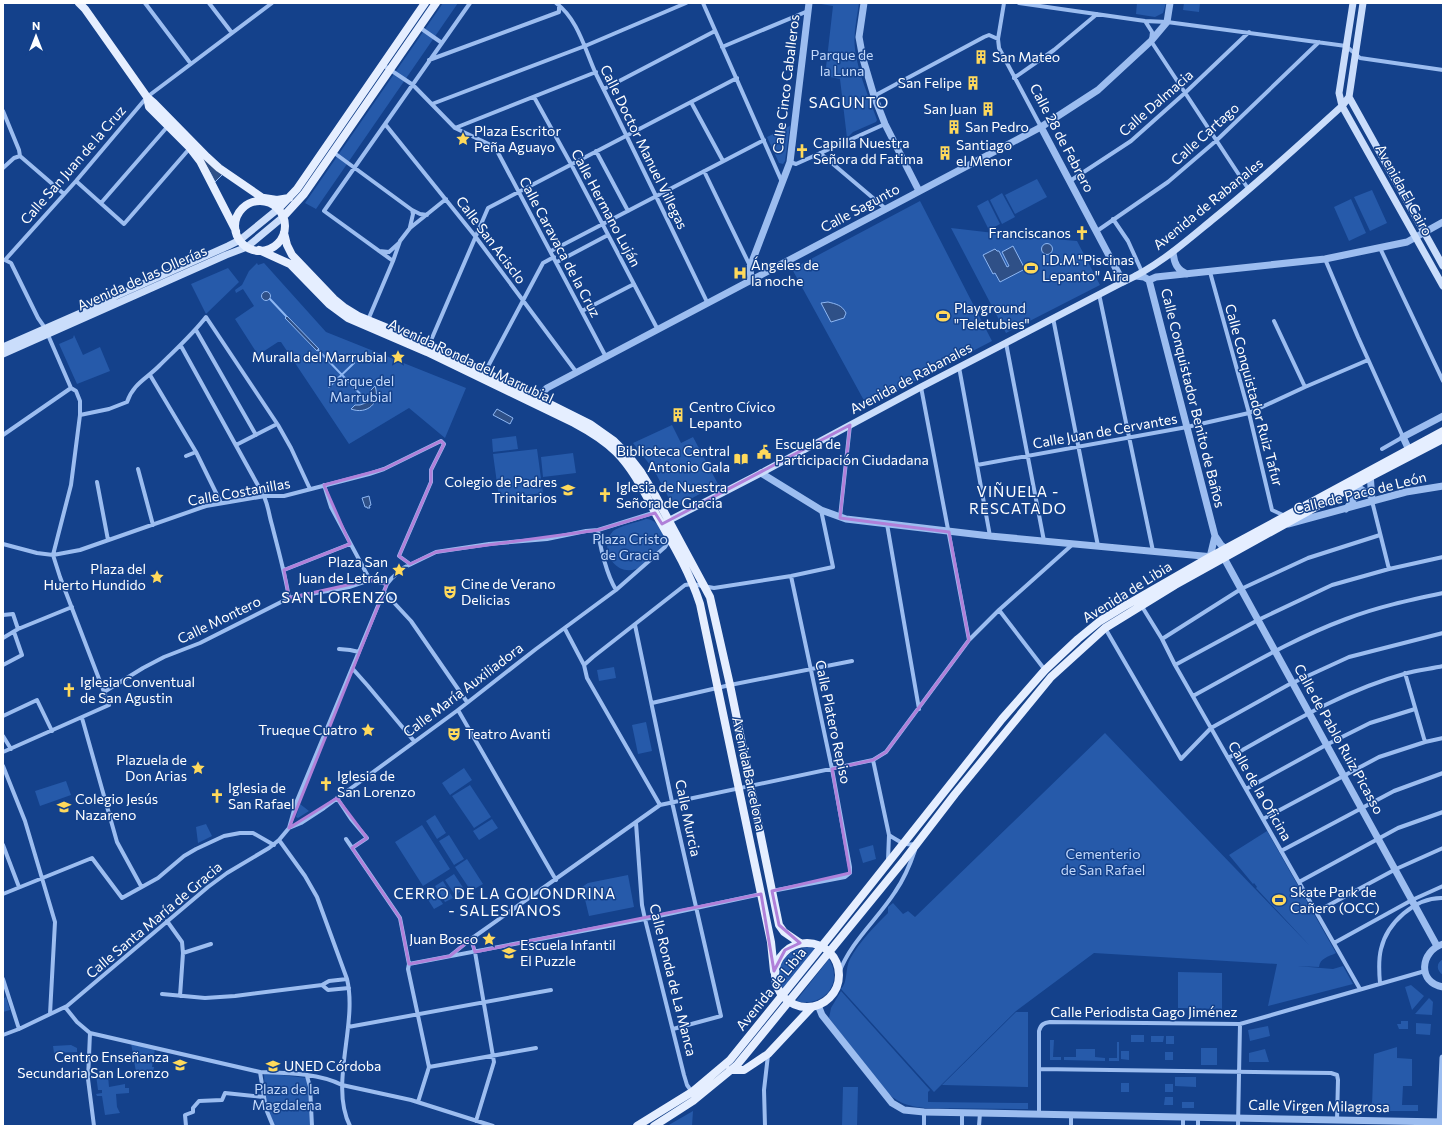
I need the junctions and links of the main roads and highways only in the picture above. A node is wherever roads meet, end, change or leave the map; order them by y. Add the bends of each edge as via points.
1 (79, 3) edge
2 (425, 3) edge
3 (436, 3) edge
4 (1353, 3) edge
5 (1363, 3) edge
6 (83, 6) edge
7 (386, 67) junction
8 (1349, 97) junction
9 (146, 98) junction
10 (1342, 106) junction
11 (262, 198) junction
12 (289, 198) junction
13 (270, 203) junction
14 (278, 209) junction
15 (283, 217) junction
16 (236, 231) junction
17 (284, 233) junction
18 (240, 240) junction
19 (247, 247) junction
20 (259, 250) junction
21 (1443, 266) edge
22 (1443, 286) edge
23 (47, 332) junction
24 (3, 347) edge
25 (3, 354) edge
26 (537, 401) junction
27 (1443, 431) edge
28 (1443, 439) edge
29 (1370, 474) junction
30 (1349, 486) junction
31 (655, 495) joint
32 (659, 511) junction
33 (665, 522) junction
34 (1229, 551) junction
35 (800, 943) junction
36 (822, 946) junction
37 (829, 952) junction
38 (774, 971) junction
39 (782, 996) junction
40 (789, 1002) junction
41 (815, 1006) junction
42 (730, 1070) junction
43 (637, 1126) edge
44 (654, 1126) edge

1 - 6 main road
2 - 7 main road
3 - 7 main road
4 - 10 main road, Avenida El Cairo via 1339,94
5 - 8 main road
6 - 9 main road
7 - 12 main road
7 - 15 main road via 333,152 304,194
8 - 10 main road
8 - 21 main road, Avenida El Cairo
9 - 11 main road via 219,168
9 - 16 main road via 149,107 200,161
10 - 22 main road, Avenida El Cairo
10 - 33 main road, Avenida de Rabanales via 1249,190 1173,252 1139,274
11 - 12 main road
11 - 13 main road
12 - 14 main road
13 - 14 main road
13 - 16 main road via 255,201 242,208 237,217
14 - 15 main road
14 - 18 main road, Avenida de las Ollerías
15 - 17 main road, Avenida Ronda del Marrubial
15 - 19 main road, Avenida de las Ollerías
16 - 18 main road
17 - 20 main road via 274,246
17 - 26 main road, Avenida Ronda del Marrubial via 294,258 345,308 485,372
18 - 19 main road
18 - 23 main road, Avenida de las Ollerías via 101,304
19 - 20 main road, Avenida Ronda del Marrubial
19 - 23 main road, Avenida de las Ollerías
20 - 26 main road, Avenida Ronda del Marrubial via 290,264 329,304 348,318
23 - 24 main road, Avenida de las Ollerías
23 - 25 main road, Avenida de las Ollerías
26 - 31 main road, Avenida Ronda del Marrubial via 590,424 614,441 641,472
26 - 32 main road, Avenida Ronda del Marrubial via 609,446 629,467
27 - 29 main road, Avenida de Libia
28 - 29 main road, Avenida de Libia
29 - 30 main road, Avenida de Libia
30 - 34 main road, Avenida de Libia via 1285,517
30 - 34 main road, Avenida de Libia via 1284,525
31 - 32 main road, Avenida Barcelona
32 - 33 main road, Avenida Barcelona
33 - 35 main road, Avenida Barcelona via 710,596 779,925 784,932
33 - 38 main road, Avenida Barcelona via 670,539 700,604 761,894
34 - 36 main road, Avenida de Libia via 1210,557 1100,621 1044,670 1002,719
34 - 37 main road, Avenida de Libia via 1224,558 1104,628 1051,677
35 - 36 main road
35 - 38 main road via 785,950
36 - 37 main road
36 - 39 main road, Avenida de Libia
37 - 40 main road, Avenida de Libia
37 - 41 main road via 836,961 839,973 837,985 832,996
38 - 39 main road, Avenida Barcelona via 774,980
39 - 40 main road
39 - 43 main road, Avenida de Libia via 730,1060 692,1092
40 - 41 main road via 804,1007
40 - 42 main road, Avenida de Libia via 737,1065
41 - 42 main road via 768,1054 744,1070
42 - 44 main road, Avenida de Libia via 693,1102

